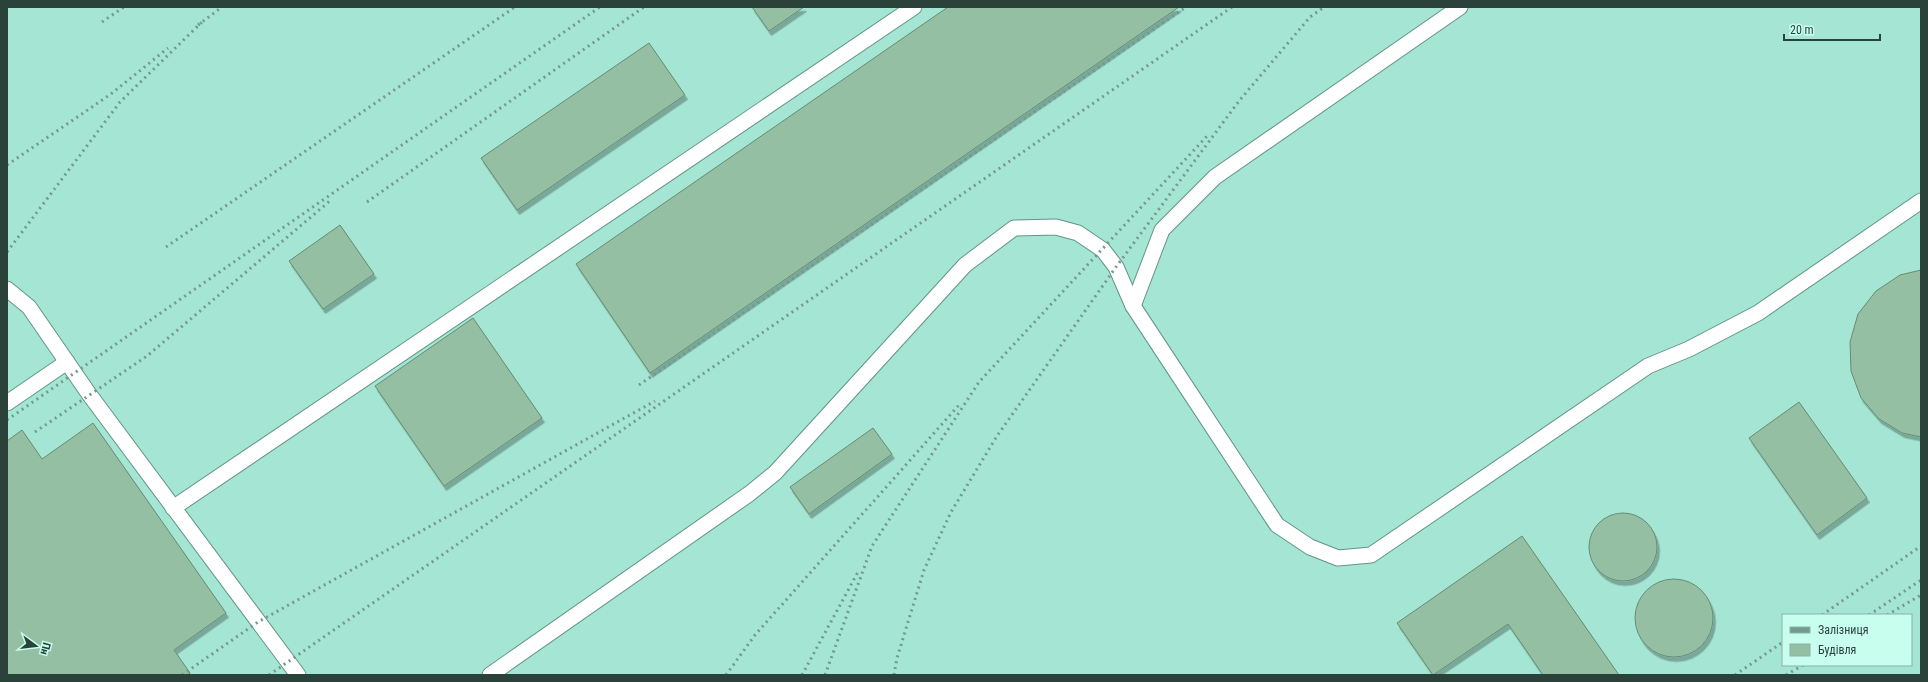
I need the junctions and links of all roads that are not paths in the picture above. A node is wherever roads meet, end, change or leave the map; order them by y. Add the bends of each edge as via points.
1 (914, 7) edge
2 (1460, 7) edge
3 (1921, 200) edge
4 (7, 289) edge
5 (1133, 306) junction
6 (67, 362) junction
7 (7, 404) edge
8 (173, 508) junction
9 (298, 675) edge
10 (490, 675) edge

1 - 8 lane
2 - 5 lane via 1215,177 1162,230
3 - 5 lane via 1758,313 1689,349 1648,366 1371,555 1338,558 1310,547 1277,524
4 - 6 lane via 29,307
5 - 10 lane via 1116,267 1103,250 1078,233 1056,227 1014,228 965,265 776,473
6 - 7 lane
6 - 8 lane
8 - 9 lane

